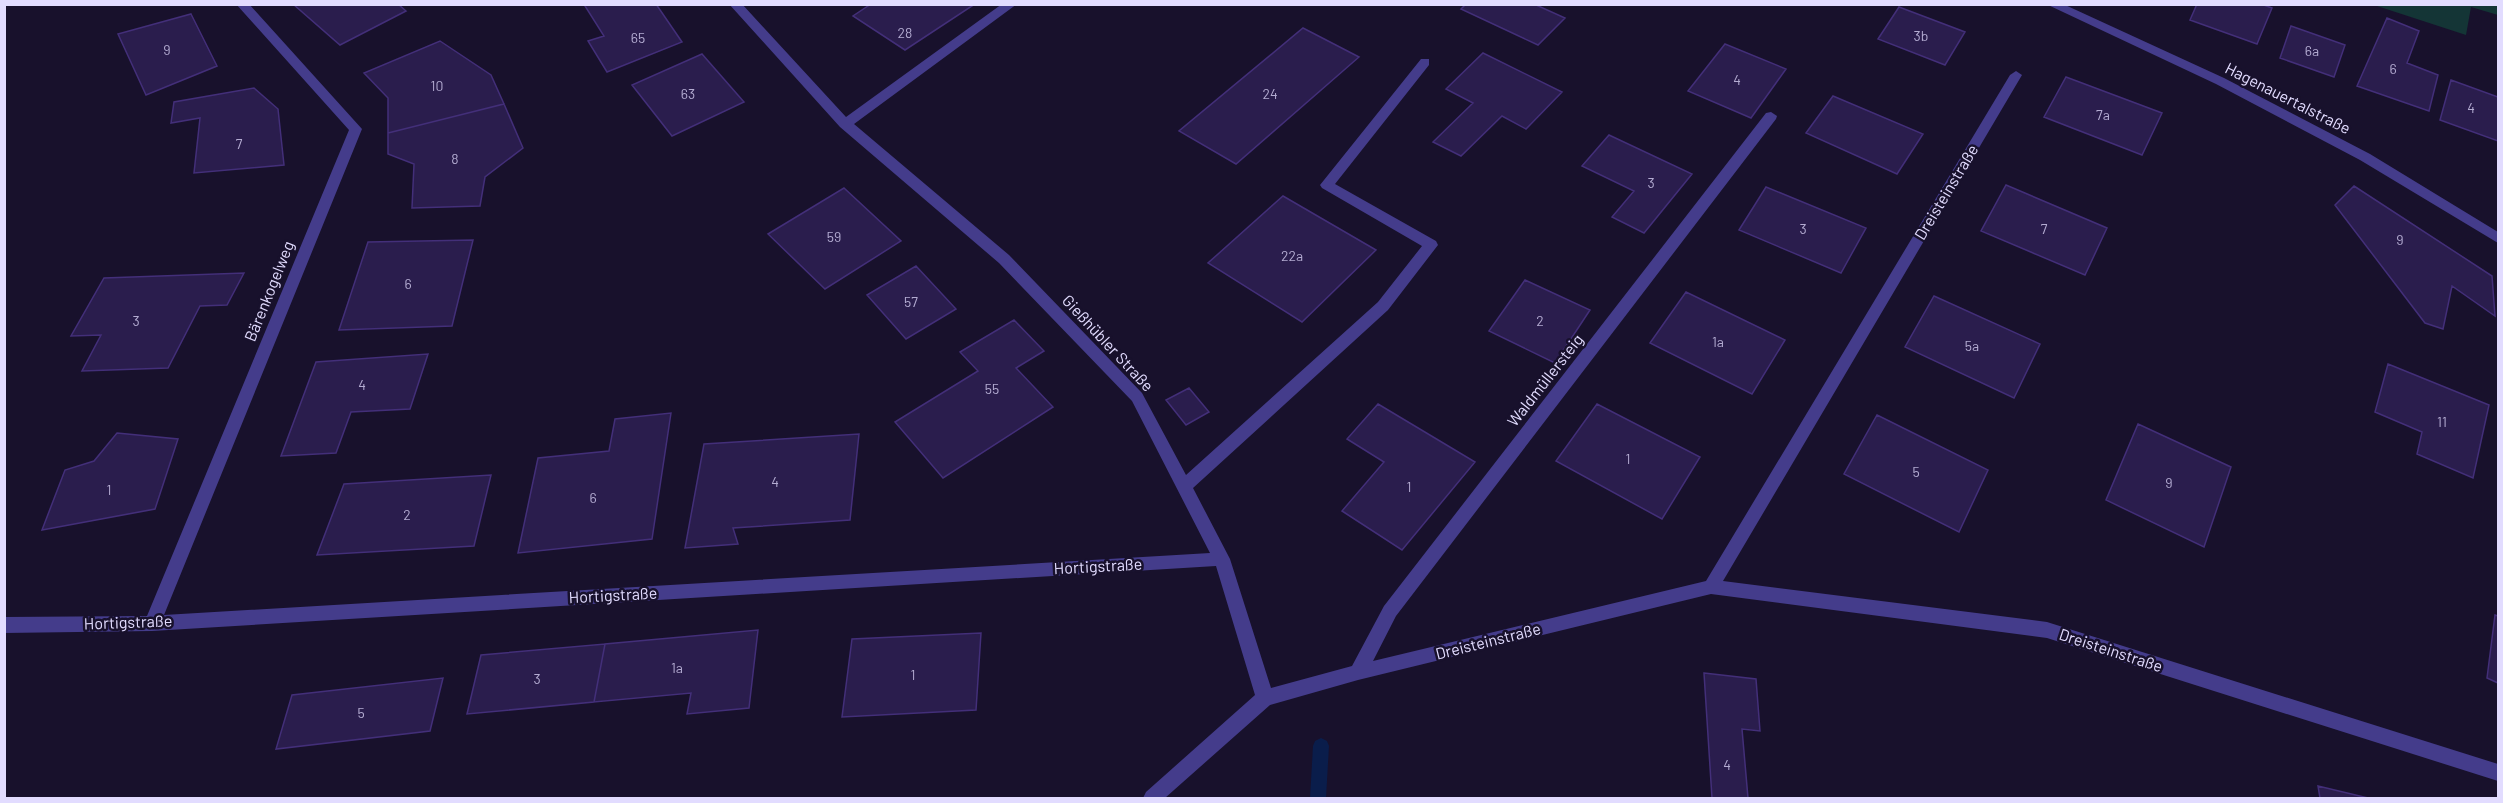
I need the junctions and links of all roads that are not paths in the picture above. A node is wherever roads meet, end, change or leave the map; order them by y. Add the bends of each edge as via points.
1 (242, 4) edge
2 (735, 4) edge
3 (1011, 4) edge
4 (2052, 4) edge
5 (1425, 62) dead end
6 (2016, 75) dead end
7 (1771, 116) dead end
8 (844, 124) junction
9 (2499, 238) edge
10 (1184, 487) junction
11 (1221, 559) junction
12 (1711, 587) junction
13 (152, 622) junction
14 (4, 625) edge
15 (1358, 672) junction
16 (1265, 698) junction
17 (2499, 773) edge
18 (1152, 798) edge

1 - 13 street, Bärenkogelweg via 356,129
2 - 8 street, Gießhübler Straße
3 - 8 street
4 - 9 street, Hagenauertalstraße via 2241,92 2365,157
5 - 10 street via 1327,185 1431,244 1383,306
6 - 12 street, Dreisteinstraße
7 - 15 street, Waldmüllersteig via 1390,611
8 - 10 street, Gießhübler Straße via 1004,259 1137,397
10 - 11 street, Gießhübler Straße
11 - 13 street, Hortigstraße
11 - 16 street, Gießhübler Straße
12 - 15 street, Dreisteinstraße
12 - 17 street, Dreisteinstraße via 2047,630
13 - 14 street, Hortigstraße
15 - 16 street, Dreisteinstraße
16 - 18 street

